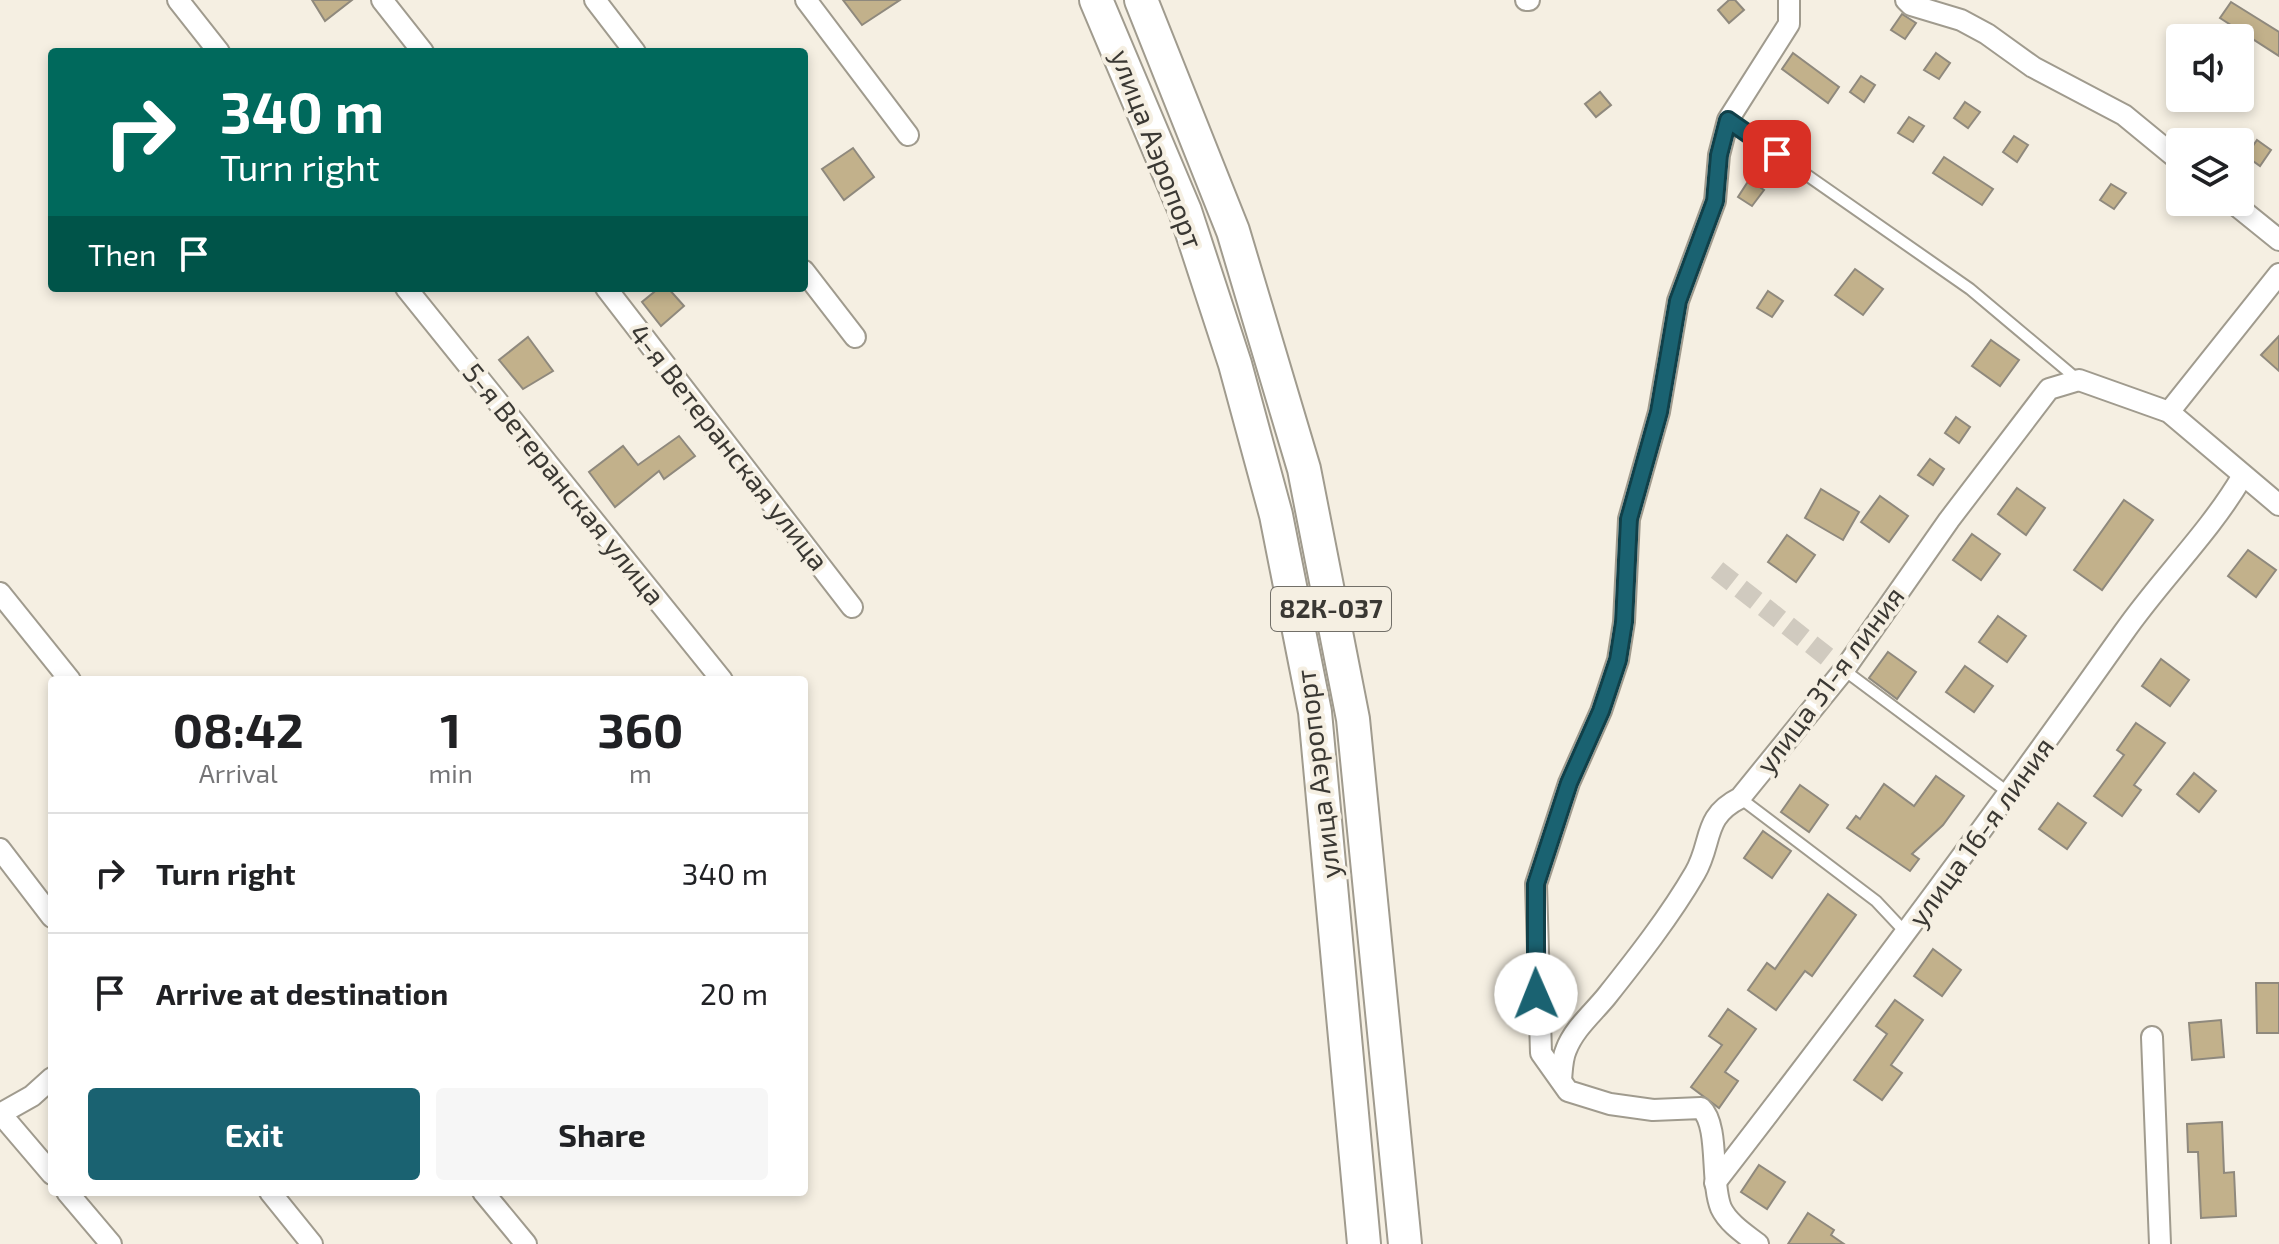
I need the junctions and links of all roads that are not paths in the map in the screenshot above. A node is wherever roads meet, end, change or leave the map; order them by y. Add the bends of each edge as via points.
1 (178, 0) edge
2 (382, 0) edge
3 (595, 0) edge
4 (806, 0) edge
5 (1096, 0) edge
6 (1141, 0) edge
7 (1789, 0) edge
8 (1906, 0) edge
9 (216, 48) edge
10 (420, 48) edge
11 (632, 48) edge
12 (1728, 120) junction
13 (908, 135) dead end
14 (2166, 150) edge
15 (2249, 216) edge
16 (2279, 240) edge
17 (2279, 274) edge
18 (808, 276) edge
19 (409, 292) edge
20 (609, 292) edge
21 (855, 337) dead end
22 (2079, 380) junction
23 (2169, 412) junction
24 (2242, 477) junction
25 (2279, 505) edge
26 (0, 593) edge
27 (852, 607) dead end
28 (1844, 670) junction
29 (67, 676) edge
30 (719, 676) edge
31 (2010, 793) junction
32 (1740, 798) junction
33 (0, 849) edge
34 (48, 912) edge
35 (1907, 934) junction
36 (2152, 1037) dead end
37 (1561, 1080) junction
38 (48, 1082) edge
39 (0, 1113) edge
40 (48, 1169) edge
41 (1715, 1183) junction
42 (70, 1196) edge
43 (273, 1196) edge
44 (486, 1196) edge
45 (111, 1244) edge
46 (312, 1244) edge
47 (526, 1244) edge
48 (1364, 1244) edge
49 (1405, 1244) edge
50 (1758, 1244) edge
51 (2160, 1244) edge

1 - 9 street
2 - 10 street
3 - 11 street
4 - 13 street
5 - 48 main road, улица Аэропорт via 1185,211 1235,364 1276,515 1315,712
6 - 49 main road, улица Аэропорт / 82К-037 via 1233,231 1304,469 1353,719
7 - 12 street via 1789,24
8 - 14 street via 1961,20 2033,67 2124,115
12 - 22 lane via 1970,289
12 - 37 street via 1715,201 1678,301 1659,412 1629,519 1618,660 1536,884 1541,1053
15 - 16 street
17 - 23 street
18 - 21 street
19 - 30 street, 5-я Ветеранская улица
20 - 27 street, 4-я Ветеранская улица
22 - 23 street
22 - 28 street, улица 31-я линия via 2049,389 2038,401
23 - 24 street
24 - 25 street
24 - 31 street, улица 16-я линия via 2133,618
26 - 29 street
28 - 31 lane
28 - 32 street, улица 31-я линия
31 - 35 street, улица 16-я линия
32 - 35 lane via 1876,901
32 - 37 street, улица 31-я линия via 1721,807 1697,869 1681,894 1574,1033 1564,1053
33 - 34 street
35 - 41 street, улица 16-я линия
36 - 51 street
37 - 41 street via 1568,1091 1610,1104 1653,1110 1701,1108 1710,1123
38 - 39 street
39 - 40 street
41 - 50 street via 1722,1210
42 - 45 street
43 - 46 street
44 - 47 street

